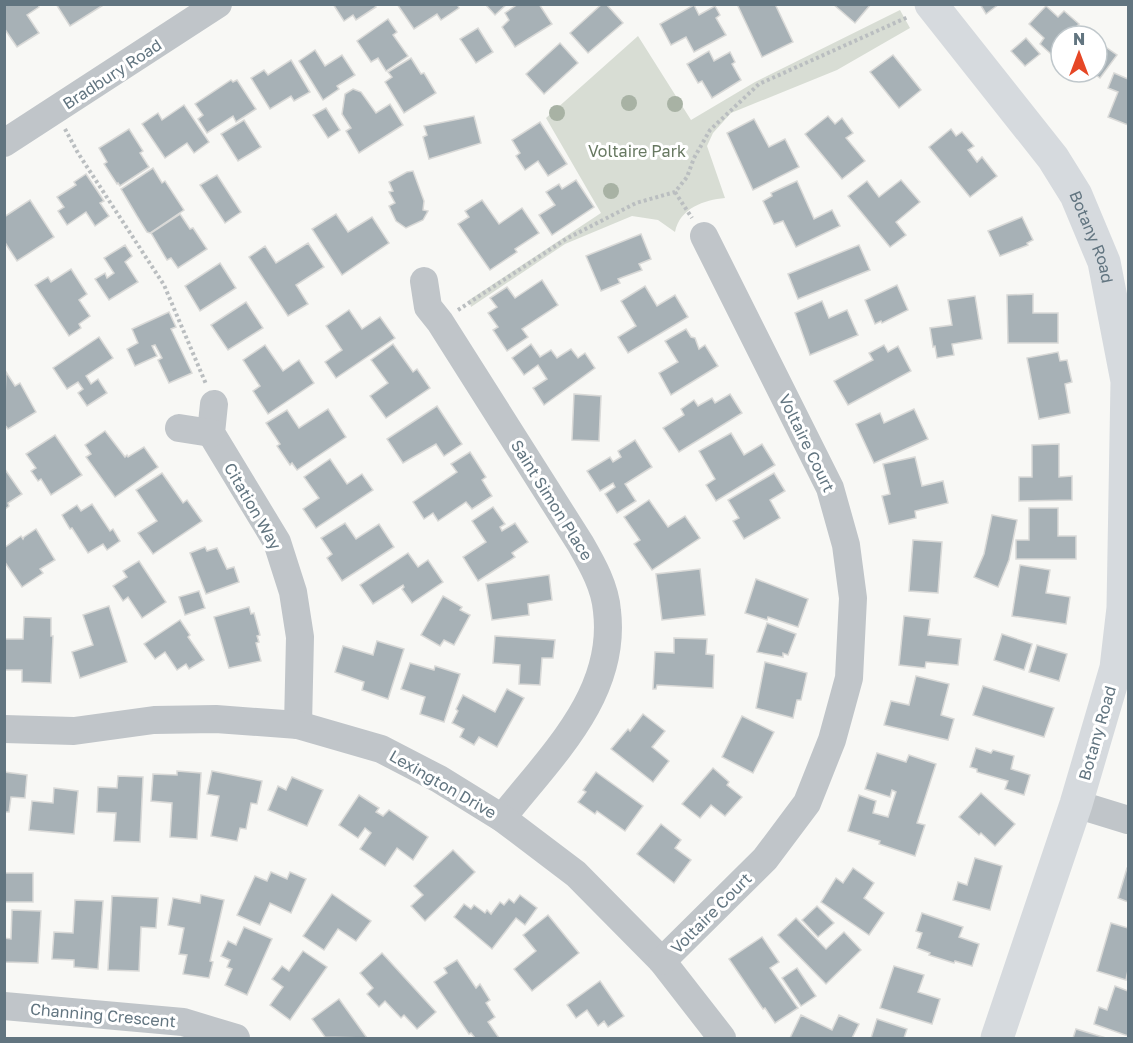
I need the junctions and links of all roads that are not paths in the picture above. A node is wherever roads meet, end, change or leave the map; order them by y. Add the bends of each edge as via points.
1 (218, 4) edge
2 (931, 5) edge
3 (4, 143) edge
4 (704, 236) dead end
5 (424, 281) dead end
6 (1128, 388) edge
7 (214, 404) road end
8 (179, 428) dead end
9 (211, 433) junction
10 (298, 724) junction
11 (4, 729) edge
12 (1076, 804) junction
13 (502, 818) junction
14 (1128, 820) edge
15 (662, 961) junction
16 (4, 1006) edge
17 (236, 1038) edge
18 (722, 1038) edge
19 (998, 1038) edge

1 - 3 street, Bradbury Road
2 - 6 main road, Botany Road via 1046,150 1076,195 1104,262
4 - 15 street, Voltaire Court via 830,488 846,544 853,598 850,667 832,740 807,803 765,859
5 - 13 street, Saint Simon Place via 428,307 580,543 597,572 608,610 607,654 593,696 577,724
6 - 12 main road, Botany Road via 1123,608 1116,668
7 - 9 street
8 - 9 street
9 - 10 street, Citation Way via 277,543 293,592 300,637
10 - 11 street, Lexington Drive via 154,720 74,731
10 - 13 street, Lexington Drive via 381,749
12 - 14 street
12 - 19 main road, Botany Road
13 - 15 street, Lexington Drive via 576,874
15 - 18 street, Lexington Drive
16 - 17 street, Channing Crescent via 183,1022

